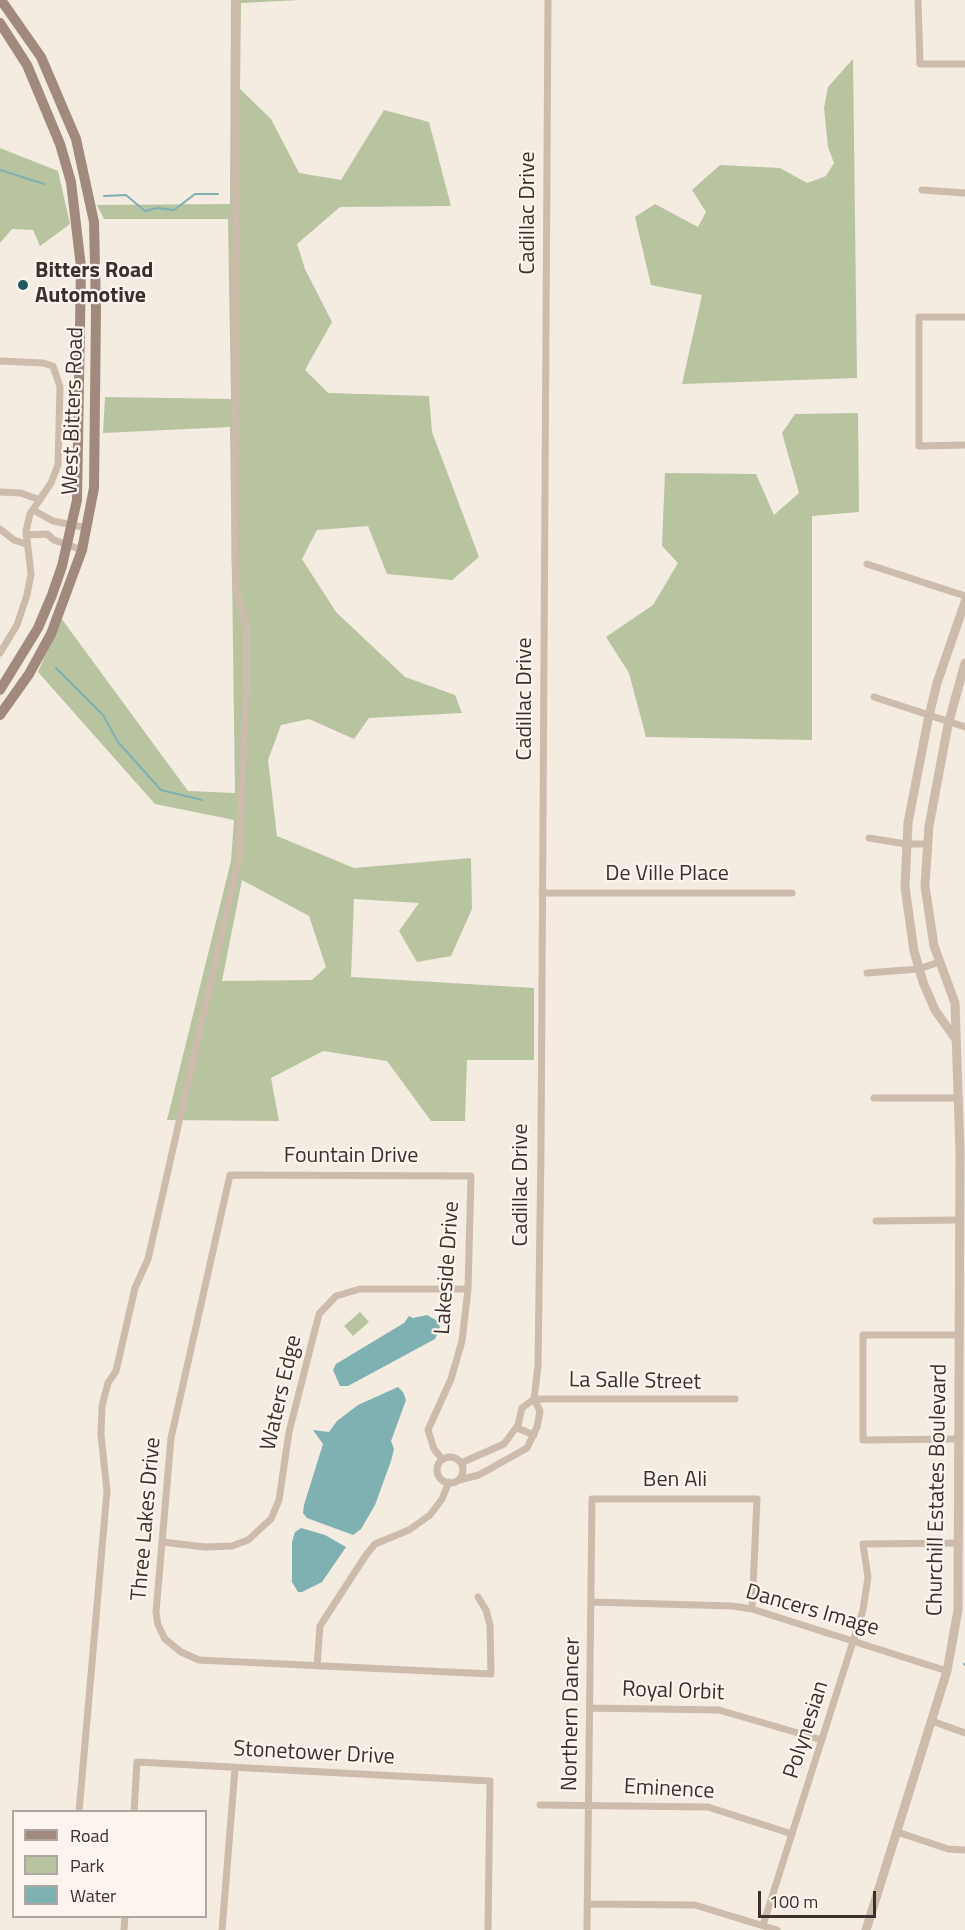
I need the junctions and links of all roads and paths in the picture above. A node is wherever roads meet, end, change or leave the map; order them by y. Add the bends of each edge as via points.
1 (1, 0) edge
2 (236, 0) edge
3 (548, 0) edge
4 (918, 0) edge
5 (0, 23) edge
6 (965, 64) edge
7 (922, 190) dead end
8 (965, 193) edge
9 (96, 310) junction
10 (81, 311) junction
11 (965, 317) edge
12 (0, 361) edge
13 (965, 446) edge
14 (0, 492) edge
15 (40, 500) junction
16 (33, 510) junction
17 (53, 521) junction
18 (72, 524) junction
19 (87, 528) junction
20 (0, 529) edge
21 (47, 534) junction
22 (26, 535) junction
23 (26, 544) junction
24 (67, 545) junction
25 (82, 549) junction
26 (867, 564) dead end
27 (965, 596) edge
28 (965, 602) edge
29 (0, 653) edge
30 (965, 663) edge
31 (18, 664) junction
32 (29, 674) junction
33 (0, 690) edge
34 (874, 697) dead end
35 (930, 713) junction
36 (0, 715) edge
37 (949, 721) junction
38 (965, 727) edge
39 (869, 838) dead end
40 (906, 844) junction
41 (927, 844) junction
42 (542, 892) junction
43 (792, 893) dead end
44 (939, 962) junction
45 (919, 969) junction
46 (867, 974) dead end
47 (955, 1038) junction
48 (961, 1054) edge
49 (874, 1098) dead end
50 (959, 1098) junction
51 (230, 1175) joint
52 (471, 1176) joint
53 (962, 1176) edge
54 (959, 1220) junction
55 (876, 1221) dead end
56 (962, 1285) edge
57 (468, 1289) junction
58 (959, 1335) junction
59 (962, 1391) edge
60 (534, 1399) junction
61 (735, 1400) dead end
62 (517, 1428) junction
63 (534, 1435) junction
64 (959, 1439) junction
65 (492, 1451) junction
66 (442, 1459) junction
67 (461, 1463) junction
68 (499, 1466) junction
69 (459, 1480) junction
70 (449, 1482) junction
71 (592, 1499) joint
72 (962, 1499) edge
73 (162, 1542) junction
74 (959, 1543) junction
75 (478, 1597) dead end
76 (591, 1602) junction
77 (752, 1609) junction
78 (961, 1610) edge
79 (854, 1641) junction
80 (316, 1666) junction
81 (947, 1671) junction
82 (590, 1708) junction
83 (932, 1722) junction
84 (965, 1733) edge
85 (822, 1740) junction
86 (235, 1769) junction
87 (540, 1805) dead end
88 (588, 1805) junction
89 (79, 1810) edge
90 (134, 1810) edge
91 (897, 1832) junction
92 (792, 1834) junction
93 (965, 1850) edge
94 (587, 1904) junction
95 (763, 1925) junction
96 (222, 1930) edge
97 (488, 1930) edge
98 (587, 1930) edge
99 (777, 1930) edge
100 (866, 1930) edge

1 - 9 main road, West Bitters Road via 41,57 76,139 94,222
2 - 89 street via 235,559 236,589 246,625 239,857 148,1259 135,1288 116,1371 102,1406 107,1491
3 - 42 street, Cadillac Drive
4 - 6 street via 920,64
5 - 10 main road, West Bitters Road via 27,65 60,144 78,224
7 - 8 street
9 - 10 main road
9 - 19 main road, West Bitters Road via 94,488
10 - 18 main road, West Bitters Road via 79,467
11 - 13 street via 919,317 919,446
12 - 15 street via 53,366 60,387 59,454 51,483
14 - 15 street via 21,493
15 - 16 street
16 - 17 street
16 - 22 street
17 - 18 street
17 - 21 street via 46,528
18 - 19 street
18 - 24 main road, West Bitters Road
19 - 25 main road, West Bitters Road
20 - 23 street
21 - 22 street
21 - 24 street
22 - 23 street
23 - 29 street via 31,574 27,595 17,625
24 - 25 street
24 - 31 main road, West Bitters Road via 52,595
25 - 32 main road, West Bitters Road via 51,634
26 - 27 street
28 - 35 street, Churchill Estates Boulevard
30 - 37 street, Churchill Estates Boulevard
31 - 32 main road
31 - 33 main road, West Bitters Road
32 - 36 main road, West Bitters Road
34 - 35 street
35 - 37 street
35 - 40 street, Churchill Estates Boulevard
37 - 38 street
37 - 41 street, Churchill Estates Boulevard
39 - 40 street
40 - 41 street
40 - 45 street, Churchill Estates Boulevard via 904,887
41 - 44 street, Churchill Estates Boulevard via 928,916
42 - 43 street, De Ville Place
42 - 60 street, Cadillac Drive via 538,1366
44 - 45 street
44 - 47 street, Churchill Estates Boulevard via 955,1002
45 - 46 street
45 - 47 street, Churchill Estates Boulevard via 935,1010
47 - 48 street, Churchill Estates Boulevard
48 - 50 street, Churchill Estates Boulevard
49 - 50 street
50 - 53 street, Churchill Estates Boulevard
51 - 52 street, Fountain Drive
51 - 73 street, Three Lakes Drive via 175,1417
52 - 57 street, Lakeside Drive
53 - 54 street, Churchill Estates Boulevard
54 - 55 street
54 - 56 street, Churchill Estates Boulevard
56 - 58 street, Churchill Estates Boulevard
57 - 66 street, Lakeside Drive via 458,1357 428,1430
57 - 73 street, Waters Edge via 360,1289 336,1296 319,1314 289,1432 279,1500 271,1519 248,1540 232,1546
58 - 59 street, Churchill Estates Boulevard
58 - 64 street via 862,1335 863,1440
59 - 64 street, Churchill Estates Boulevard
60 - 61 street, La Salle Street
60 - 62 street via 522,1408
60 - 63 street via 540,1411
62 - 63 street
62 - 65 street
63 - 68 street via 527,1448
64 - 72 street, Churchill Estates Boulevard
65 - 67 street
65 - 68 street
66 - 67 street via 451,1457
66 - 70 street via 438,1473
67 - 69 street
68 - 69 street
69 - 70 street
70 - 80 street via 430,1515 409,1530 375,1544 366,1555 320,1626
71 - 76 street, Northern Dancer
71 - 77 street, Ben Ali via 757,1499
72 - 74 street, Churchill Estates Boulevard
73 - 80 street, Three Lakes Drive via 156,1612 158,1625 171,1645 199,1660
74 - 78 street, Churchill Estates Boulevard
74 - 79 street, Polynesian via 863,1544 867,1587
75 - 80 street, Three Lakes Drive via 490,1625 491,1674
76 - 77 street, Dancers Image
76 - 82 street, Northern Dancer
77 - 79 street, Dancers Image
78 - 81 street, Churchill Estates Boulevard
79 - 81 street, Dancers Image
79 - 85 street, Polynesian
81 - 83 street, Churchill Estates Boulevard
82 - 85 street, Royal Orbit via 719,1710
82 - 88 street, Northern Dancer
83 - 84 street
83 - 91 street, Churchill Estates Boulevard
85 - 92 street, Polynesian
86 - 90 street, Stonetower Drive via 137,1762
86 - 96 street
86 - 97 street, Stonetower Drive via 490,1781
87 - 88 street, Eminence
88 - 92 street, Eminence via 708,1807
88 - 94 street, Northern Dancer
91 - 93 street via 948,1849
91 - 100 street, Churchill Estates Boulevard
92 - 95 street, Polynesian
94 - 95 street via 695,1905
94 - 98 street, Northern Dancer
95 - 99 street

